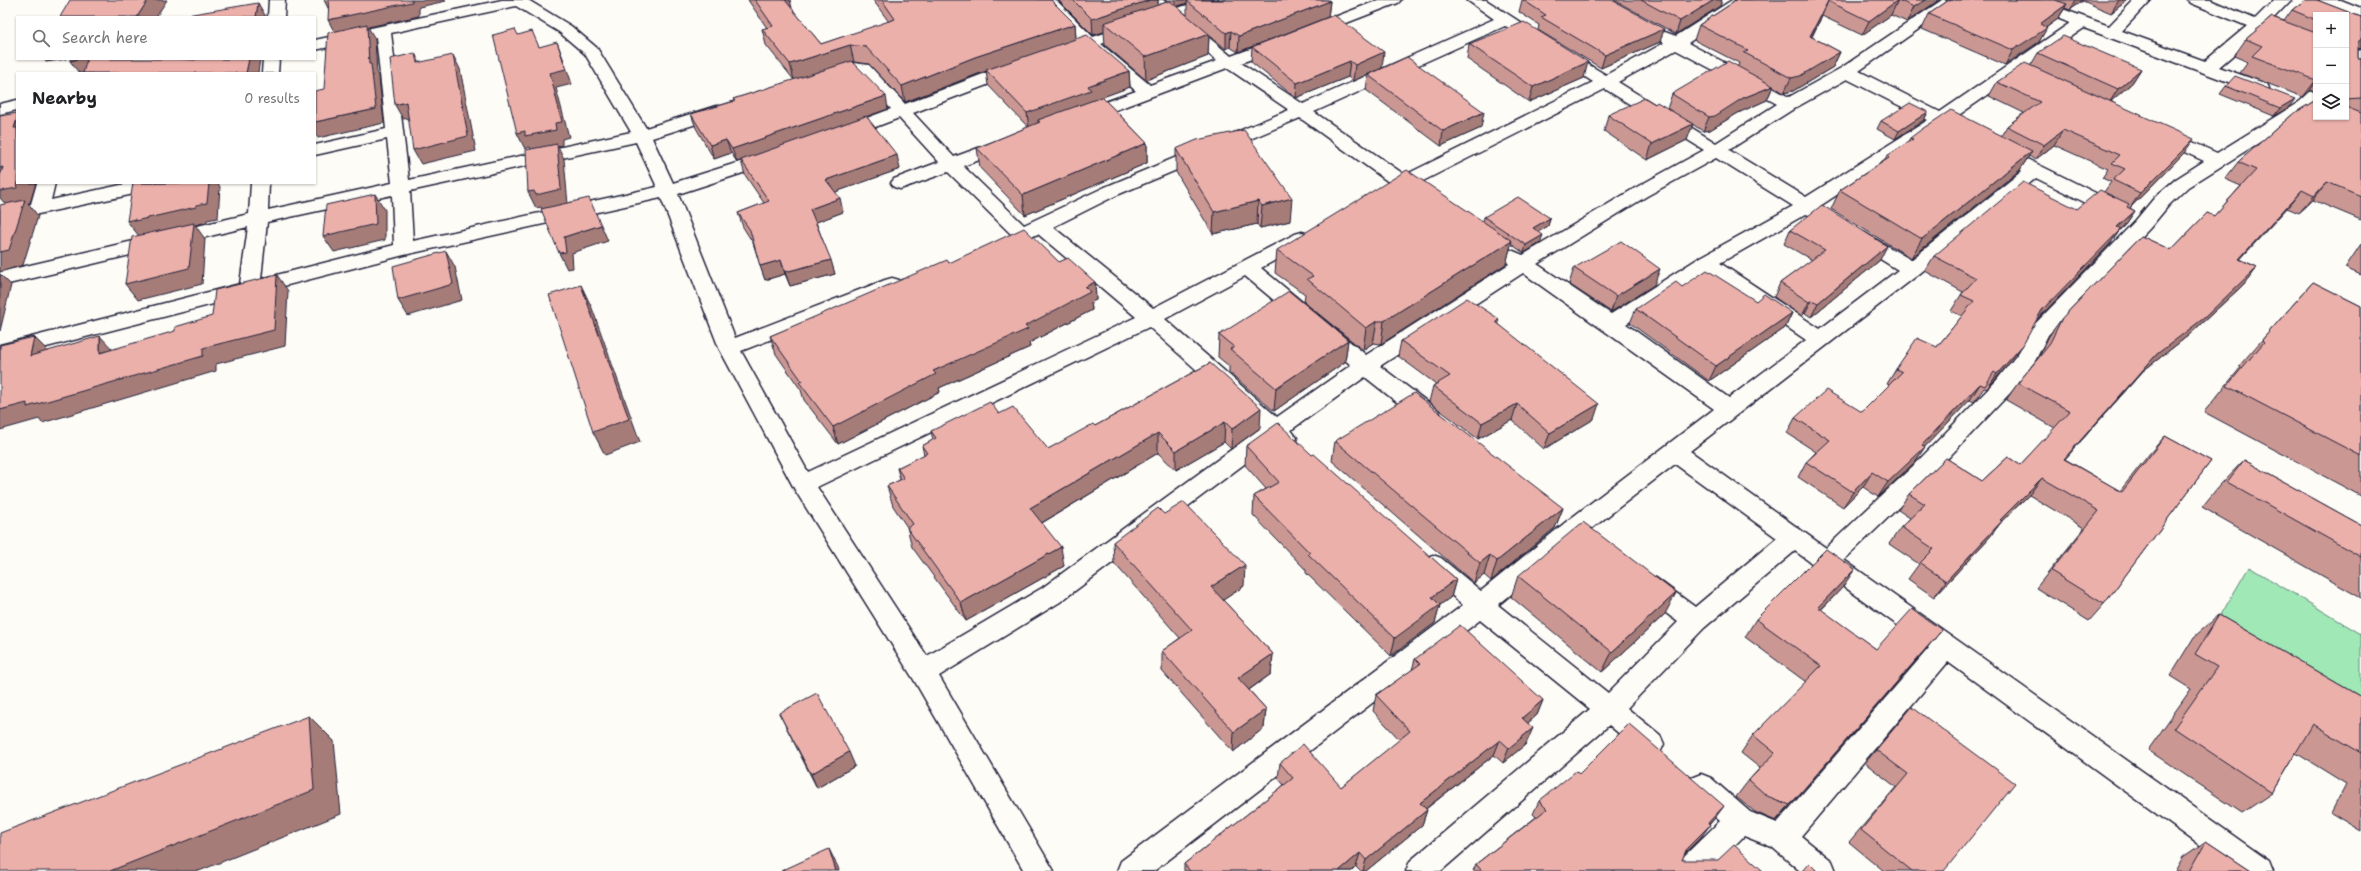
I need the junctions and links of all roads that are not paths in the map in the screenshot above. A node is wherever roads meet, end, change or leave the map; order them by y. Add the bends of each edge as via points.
1 (278, 0) edge
2 (1047, 0) edge
3 (1154, 0) edge
4 (1217, 0) edge
5 (1393, 0) edge
6 (1475, 0) edge
7 (1952, 0) edge
8 (2024, 0) edge
9 (2143, 0) edge
10 (2196, 0) edge
11 (2283, 0) edge
12 (2327, 0) edge
13 (518, 1) edge
14 (1735, 1) edge
15 (2361, 13) edge
16 (276, 16) edge
17 (1172, 16) junction
18 (1505, 20) junction
19 (2082, 22) junction
20 (2258, 25) junction
21 (1650, 29) edge
22 (383, 30) junction
23 (1525, 32) edge
24 (2112, 32) junction
25 (1090, 43) junction
26 (1676, 43) junction
27 (316, 45) edge
28 (1545, 45) edge
29 (2314, 48) edge
30 (271, 60) edge
31 (1230, 63) junction
32 (2208, 67) junction
33 (270, 72) edge
34 (1847, 72) junction
35 (817, 80) edge
36 (1606, 82) junction
37 (1148, 92) junction
38 (741, 104) edge
39 (1789, 104) junction
40 (2312, 104) edge
41 (16, 105) edge
42 (0, 109) edge
43 (904, 111) junction
44 (1302, 111) junction
45 (1941, 119) junction
46 (1068, 122) edge
47 (2144, 126) edge
48 (394, 132) junction
49 (1968, 133) edge
50 (642, 135) junction
51 (829, 138) edge
52 (1024, 138) edge
53 (316, 150) edge
54 (1717, 150) junction
55 (785, 153) edge
56 (2008, 155) edge
57 (2219, 161) junction
58 (952, 164) junction
59 (2034, 170) junction
60 (900, 183) dead end
61 (1402, 183) junction
62 (46, 184) edge
63 (153, 184) edge
64 (260, 184) edge
65 (401, 186) junction
66 (667, 189) junction
67 (1376, 198) edge
68 (1428, 200) edge
69 (1806, 206) junction
70 (39, 208) junction
71 (0, 216) edge
72 (258, 218) junction
73 (2143, 224) junction
74 (1315, 231) edge
75 (1023, 233) junction
76 (1497, 246) edge
77 (404, 249) junction
78 (1706, 263) junction
79 (1523, 264) junction
80 (1248, 268) junction
81 (1912, 270) junction
82 (0, 279) edge
83 (905, 280) edge
84 (250, 287) junction
85 (1151, 318) junction
86 (1611, 324) junction
87 (1820, 339) junction
88 (729, 348) junction
89 (0, 352) edge
90 (1366, 366) junction
91 (1729, 409) junction
92 (1445, 428) edge
93 (1276, 429) junction
94 (1300, 450) edge
95 (1676, 452) junction
96 (803, 484) junction
97 (1556, 515) edge
98 (1574, 529) junction
99 (1794, 538) junction
100 (1592, 543) edge
101 (1414, 549) edge
102 (1829, 560) junction
103 (1628, 571) edge
104 (1480, 606) junction
105 (1695, 622) junction
106 (1947, 645) junction
107 (923, 672) junction
108 (1610, 708) junction
109 (1669, 760) edge
110 (1687, 775) edge
111 (1740, 821) junction
112 (1782, 838) junction
113 (1040, 871) edge
114 (1131, 871) edge
115 (1420, 871) edge
116 (1689, 871) edge
117 (1822, 871) edge
118 (2259, 871) edge

1 - 16 street
2 - 25 street
3 - 17 street
4 - 17 street
5 - 31 street
6 - 18 street
7 - 34 street
8 - 19 street
9 - 24 street
10 - 20 street
11 - 20 street
12 - 15 street
13 - 22 street
13 - 50 street via 565,29 590,51
14 - 26 street
17 - 25 street
17 - 31 street
18 - 23 street
18 - 44 street
19 - 24 street
19 - 45 street via 2022,72
20 - 29 street
20 - 32 street
21 - 26 street
22 - 27 street
22 - 48 street
24 - 32 street
25 - 37 street
25 - 43 street via 984,79
26 - 36 street
26 - 39 street
28 - 36 street
30 - 33 street
31 - 37 street
31 - 44 street
32 - 40 street via 2281,96
34 - 39 street
34 - 45 street
35 - 43 street via 854,68 862,69
36 - 54 street
36 - 61 street
37 - 46 street
38 - 50 street
39 - 54 street
40 - 57 street
41 - 42 street
43 - 51 street
43 - 58 street
44 - 61 street
44 - 75 street via 1111,191
45 - 49 street
45 - 69 street
47 - 57 street
48 - 53 street
48 - 65 street
50 - 65 street
50 - 66 street
52 - 58 street
54 - 69 street
54 - 79 street via 1641,192
55 - 66 street via 687,186
56 - 59 street
57 - 73 street via 2182,184 2162,201
58 - 60 street
58 - 75 street
59 - 73 street
59 - 81 street
61 - 67 street
61 - 68 street
62 - 70 street
63 - 70 street
64 - 72 street
65 - 72 street
65 - 77 street
66 - 77 street
66 - 88 street
69 - 78 street
69 - 81 street
70 - 71 street
72 - 82 street
72 - 84 street
73 - 102 street via 2039,332 2033,351 2011,379 1940,455
74 - 80 street
75 - 85 street
76 - 79 street
77 - 84 street
78 - 86 street
78 - 87 street
79 - 86 street
79 - 90 street
80 - 85 street
80 - 90 street
81 - 87 street
83 - 88 street
84 - 89 street
85 - 93 street
85 - 96 street
86 - 91 street
87 - 91 street
88 - 96 street
90 - 92 street
90 - 93 street
91 - 95 street
93 - 94 street
93 - 107 street via 1051,595
95 - 98 street
95 - 99 street
96 - 107 street
97 - 98 street
98 - 100 street
98 - 104 street
99 - 102 street
99 - 105 street
101 - 104 street
102 - 106 street
103 - 105 street
104 - 108 street
104 - 114 street
105 - 108 street
106 - 112 street
106 - 118 street
107 - 113 street
108 - 109 street
108 - 115 street
110 - 111 street
111 - 112 street
111 - 116 street
112 - 117 street

